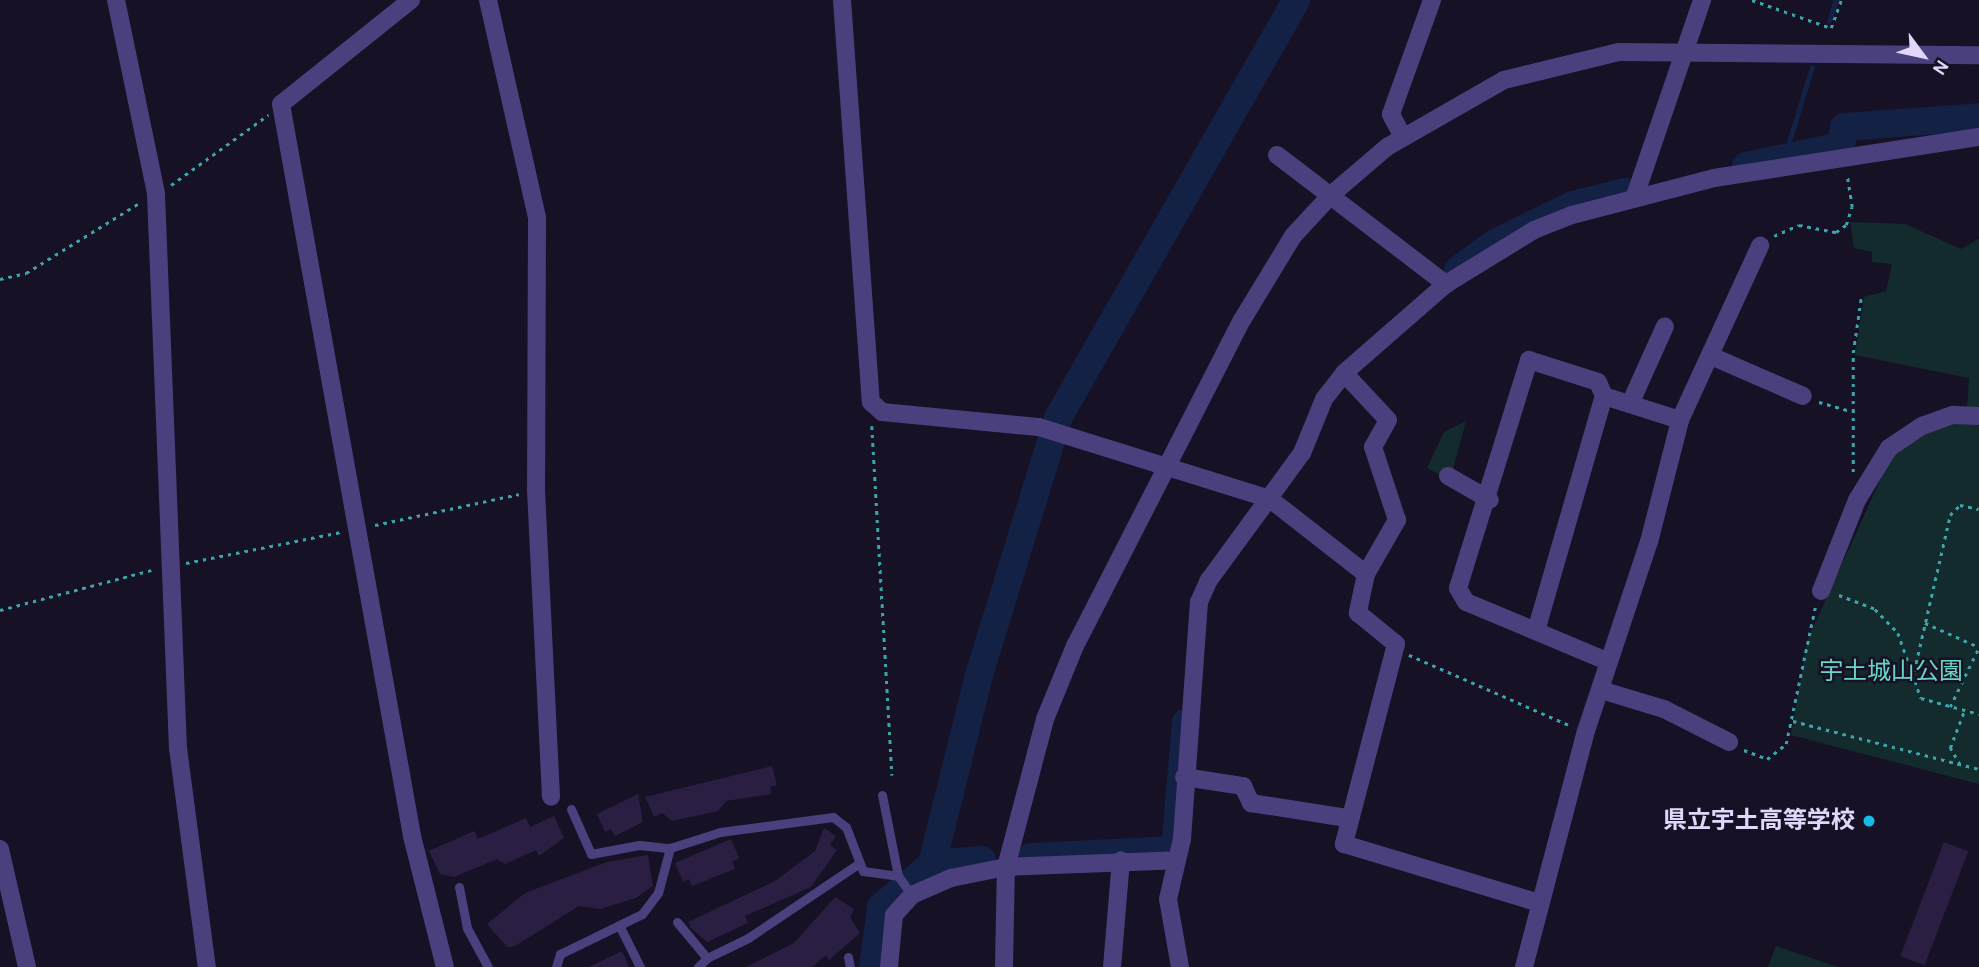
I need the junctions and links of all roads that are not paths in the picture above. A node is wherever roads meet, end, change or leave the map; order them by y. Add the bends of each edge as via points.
1 (116, 0) edge
2 (411, 0) edge
3 (488, 0) edge
4 (842, 0) edge
5 (1702, 0) edge
6 (1427, 1) edge
7 (1686, 50) junction
8 (1979, 55) edge
9 (1403, 137) junction
10 (1979, 137) edge
11 (1277, 155) dead end
12 (1332, 194) junction
13 (1636, 196) junction
14 (1760, 246) road end
15 (1446, 284) junction
16 (1665, 326) dead end
17 (1711, 356) junction
18 (1344, 373) junction
19 (1604, 396) junction
20 (1803, 396) road end
21 (1630, 404) junction
22 (1979, 416) edge
23 (1681, 419) junction
24 (1170, 463) junction
25 (1448, 476) dead end
26 (1270, 499) junction
27 (1490, 500) junction
28 (1366, 574) junction
29 (1821, 591) road end
30 (1536, 631) junction
31 (1609, 662) junction
32 (1601, 690) junction
33 (1729, 742) road end
34 (1184, 776) junction
35 (882, 795) dead end
36 (551, 797) dead end
37 (571, 809) dead end
38 (1348, 818) junction
39 (670, 848) junction
40 (0, 849) edge
41 (1121, 860) junction
42 (1177, 860) junction
43 (858, 864) junction
44 (1006, 867) junction
45 (899, 878) junction
46 (459, 887) dead end
47 (911, 893) junction
48 (1539, 903) junction
49 (677, 922) dead end
50 (619, 925) junction
51 (707, 958) junction
52 (27, 967) edge
53 (207, 967) edge
54 (445, 967) edge
55 (488, 967) edge
56 (556, 967) edge
57 (640, 967) edge
58 (698, 967) edge
59 (889, 967) edge
60 (1004, 967) edge
61 (1112, 967) edge
62 (1180, 967) edge
63 (1524, 967) edge

1 - 53 street via 156,194 178,748
2 - 54 street via 281,104 412,836
3 - 36 street via 537,218 536,490
4 - 24 street via 871,402 882,412 1039,426
5 - 7 street
6 - 9 street via 1391,114
7 - 8 street
7 - 9 street via 1619,52 1504,80
7 - 13 street
9 - 12 street
10 - 13 street via 1844,153
11 - 12 street
12 - 15 street
12 - 24 street via 1293,236 1260,289
13 - 15 street via 1534,230
14 - 17 street
15 - 18 street
16 - 21 street
17 - 20 street
17 - 23 street
18 - 26 street
18 - 28 street via 1388,420 1373,447 1397,520
19 - 21 street
19 - 27 street via 1598,382 1529,360
19 - 30 street
21 - 23 street
22 - 29 street via 1953,415 1922,426 1889,448 1857,500
23 - 31 street
24 - 26 street
24 - 44 street via 1045,719
25 - 27 street
26 - 28 street
26 - 34 street via 1199,602 1198,671
27 - 30 street via 1458,588 1466,602
28 - 38 street via 1358,614 1393,638 1396,650
30 - 31 street
31 - 32 street
32 - 33 street via 1664,709
32 - 48 street
34 - 38 street via 1243,786 1251,803
34 - 42 street
35 - 45 lane
37 - 39 lane via 591,854 639,845
38 - 48 street via 1344,844 1358,852
39 - 43 lane via 819,815 846,827
39 - 50 lane via 658,893 642,914
40 - 52 street
41 - 42 street
41 - 44 street
41 - 61 street
42 - 62 street via 1168,899
43 - 45 lane
43 - 51 lane via 748,938
44 - 47 street via 951,878
44 - 60 street
45 - 47 lane
46 - 55 lane via 467,928
47 - 59 street via 894,915
48 - 63 street
49 - 51 lane
50 - 56 lane via 560,954
50 - 57 lane
51 - 58 lane

